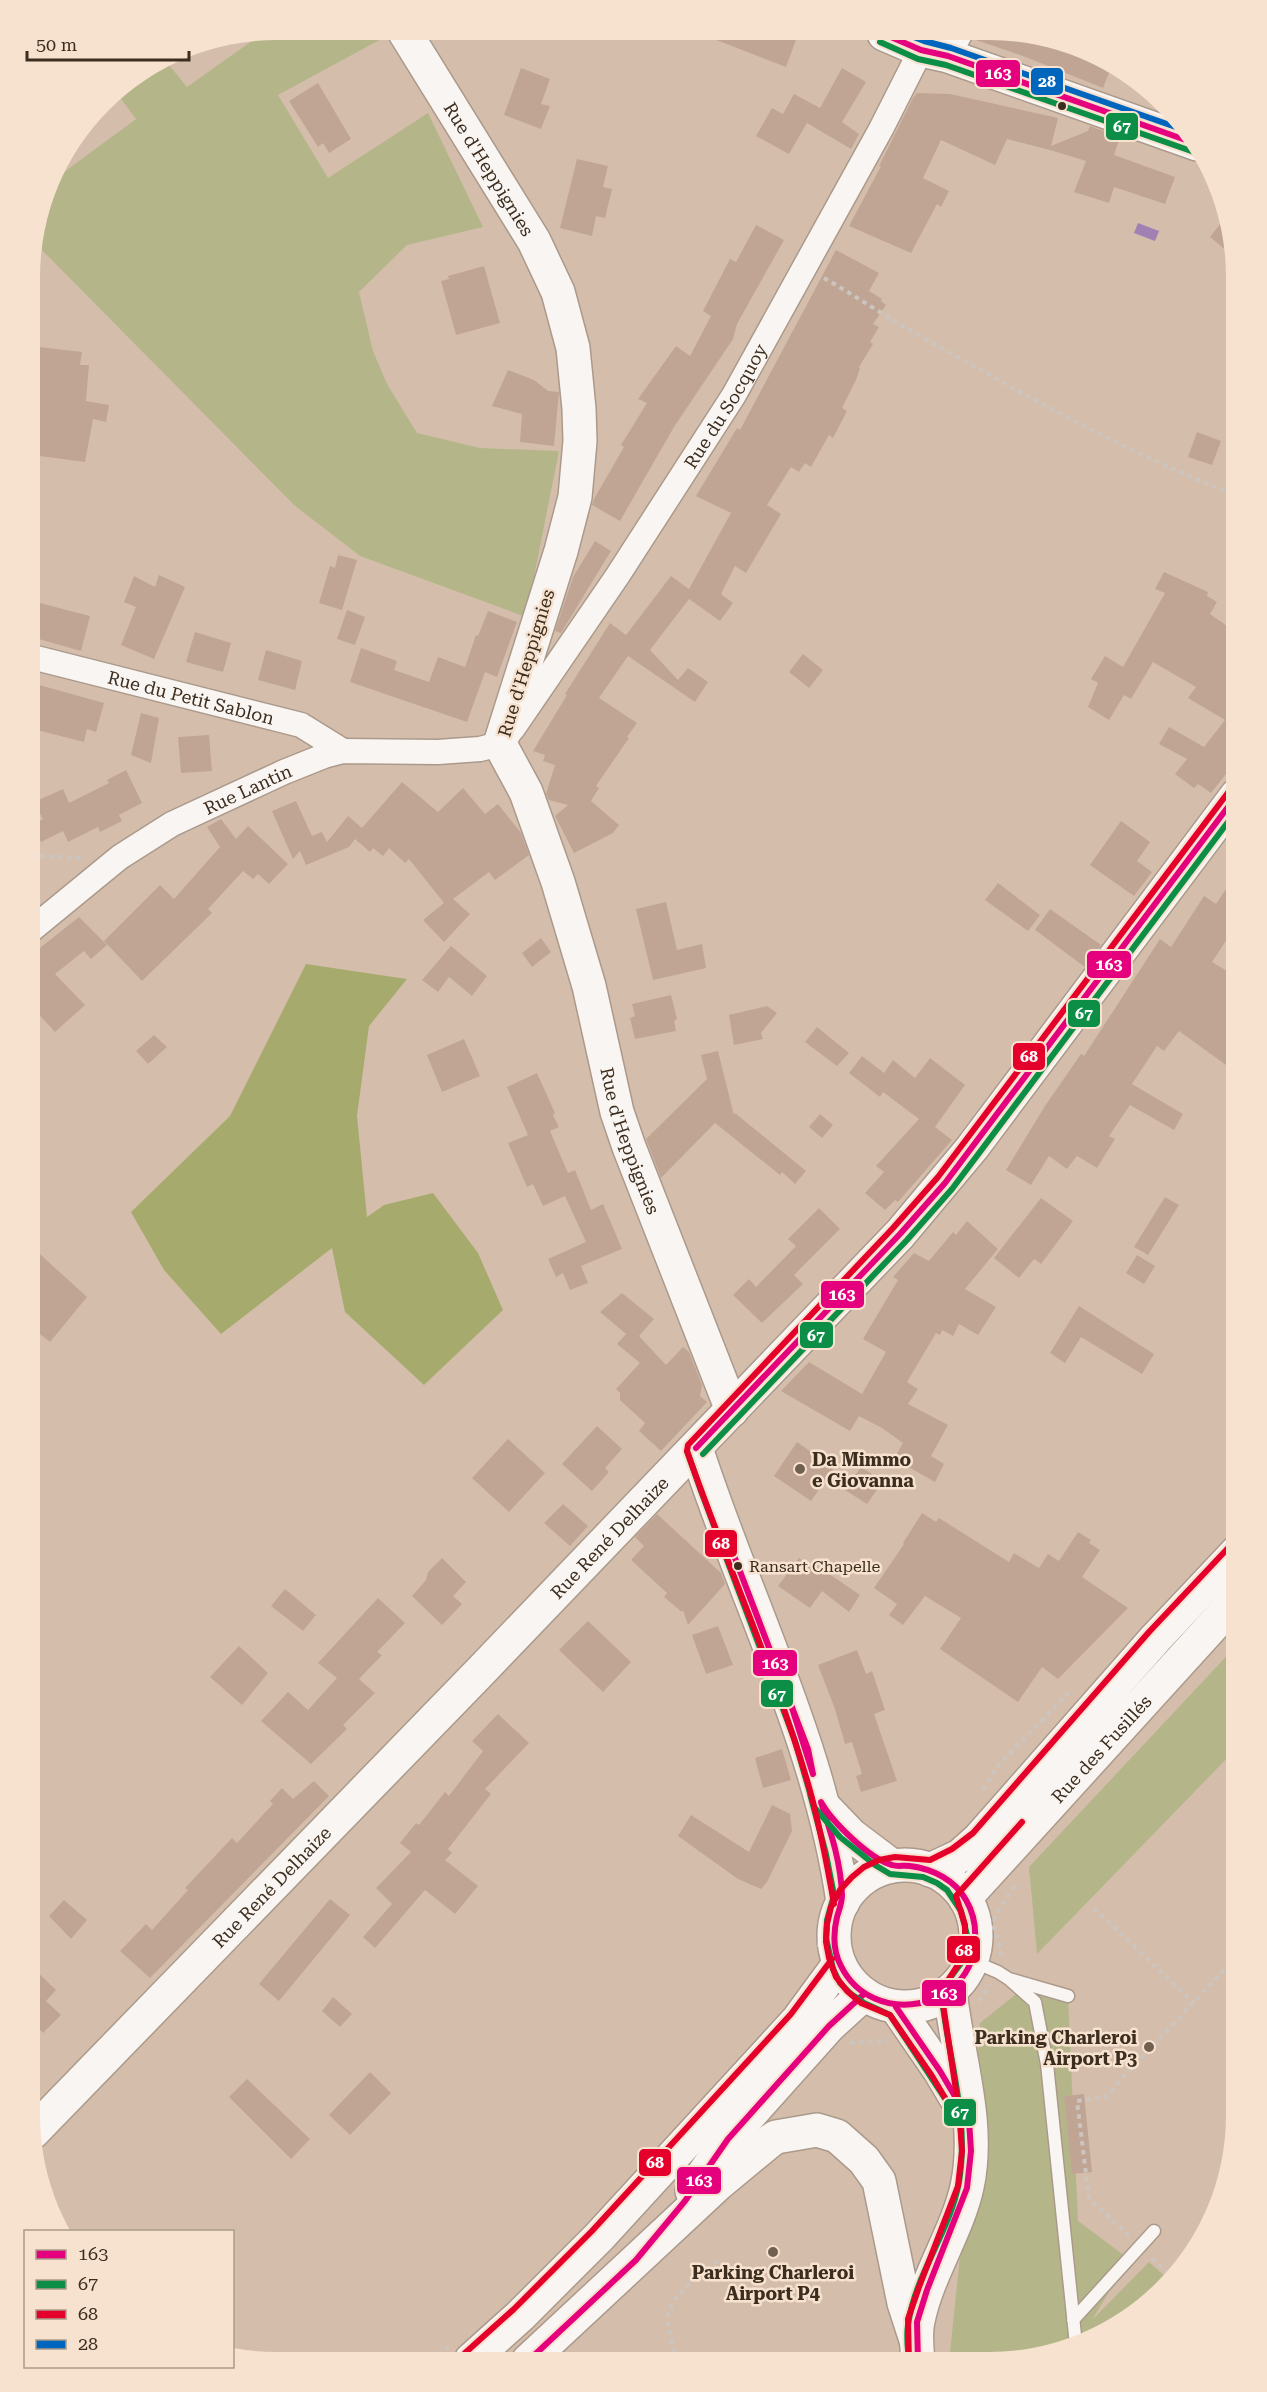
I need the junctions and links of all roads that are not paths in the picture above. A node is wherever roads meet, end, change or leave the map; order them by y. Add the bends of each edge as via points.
1 (410, 40) edge
2 (911, 40) edge
3 (943, 47) edge
4 (1181, 138) edge
5 (40, 659) edge
6 (500, 744) junction
7 (343, 752) junction
8 (1226, 810) edge
9 (40, 923) edge
10 (732, 1410) junction
11 (696, 1448) junction
12 (1226, 1564) edge
13 (1226, 1611) edge
14 (822, 1804) junction
15 (892, 1866) junction
16 (930, 1870) junction
17 (965, 1898) junction
18 (843, 1902) junction
19 (972, 1961) junction
20 (839, 1964) junction
21 (1009, 1979) junction
22 (950, 1991) junction
23 (864, 1994) junction
24 (1068, 1996) dead end
25 (896, 2007) junction
26 (969, 2120) junction
27 (41, 2124) edge
28 (1154, 2231) dead end
29 (636, 2260) junction
30 (1073, 2320) junction
31 (1075, 2335) edge
32 (917, 2351) edge
33 (481, 2352) edge
34 (538, 2352) edge

1 - 6 main road, Rue d'Heppignies via 534,242 558,292 573,348 580,441 574,497 561,551
2 - 3 main road
3 - 4 main road
3 - 6 street, Rue du Socquoy via 804,267 734,395 618,575
5 - 7 street, Rue du Petit Sablon via 301,725
6 - 7 street, Rue Lantin via 438,752
6 - 10 main road, Rue d'Heppignies via 526,792 558,882 589,986 617,1112 629,1147
7 - 9 street, Rue Lantin via 284,772 172,824 120,857
8 - 10 main road, Rue René Delhaize via 945,1183
10 - 11 main road, Rue René Delhaize
11 - 14 main road via 797,1720
11 - 27 main road, Rue René Delhaize
12 - 16 main road, Rue des Fusillés via 979,1839 960,1856
13 - 17 main road, Rue des Fusillés
14 - 15 main road via 851,1835
14 - 18 main road
15 - 16 main road
15 - 18 main road via 859,1882
16 - 17 main road via 951,1882
17 - 19 main road via 976,1936
18 - 20 main road via 834,1943
19 - 21 lane
19 - 22 main road
20 - 23 main road
20 - 33 main road via 798,2020 599,2237
21 - 24 lane
21 - 30 lane via 1035,2002 1047,2064
22 - 25 main road via 932,2001
22 - 26 main road
23 - 25 main road
23 - 29 main road via 728,2139 685,2201
25 - 26 main road
26 - 32 main road via 967,2188 917,2322
28 - 30 lane
29 - 32 main road via 776,2137 817,2130 837,2136 864,2160 879,2181
29 - 34 main road
30 - 31 lane

